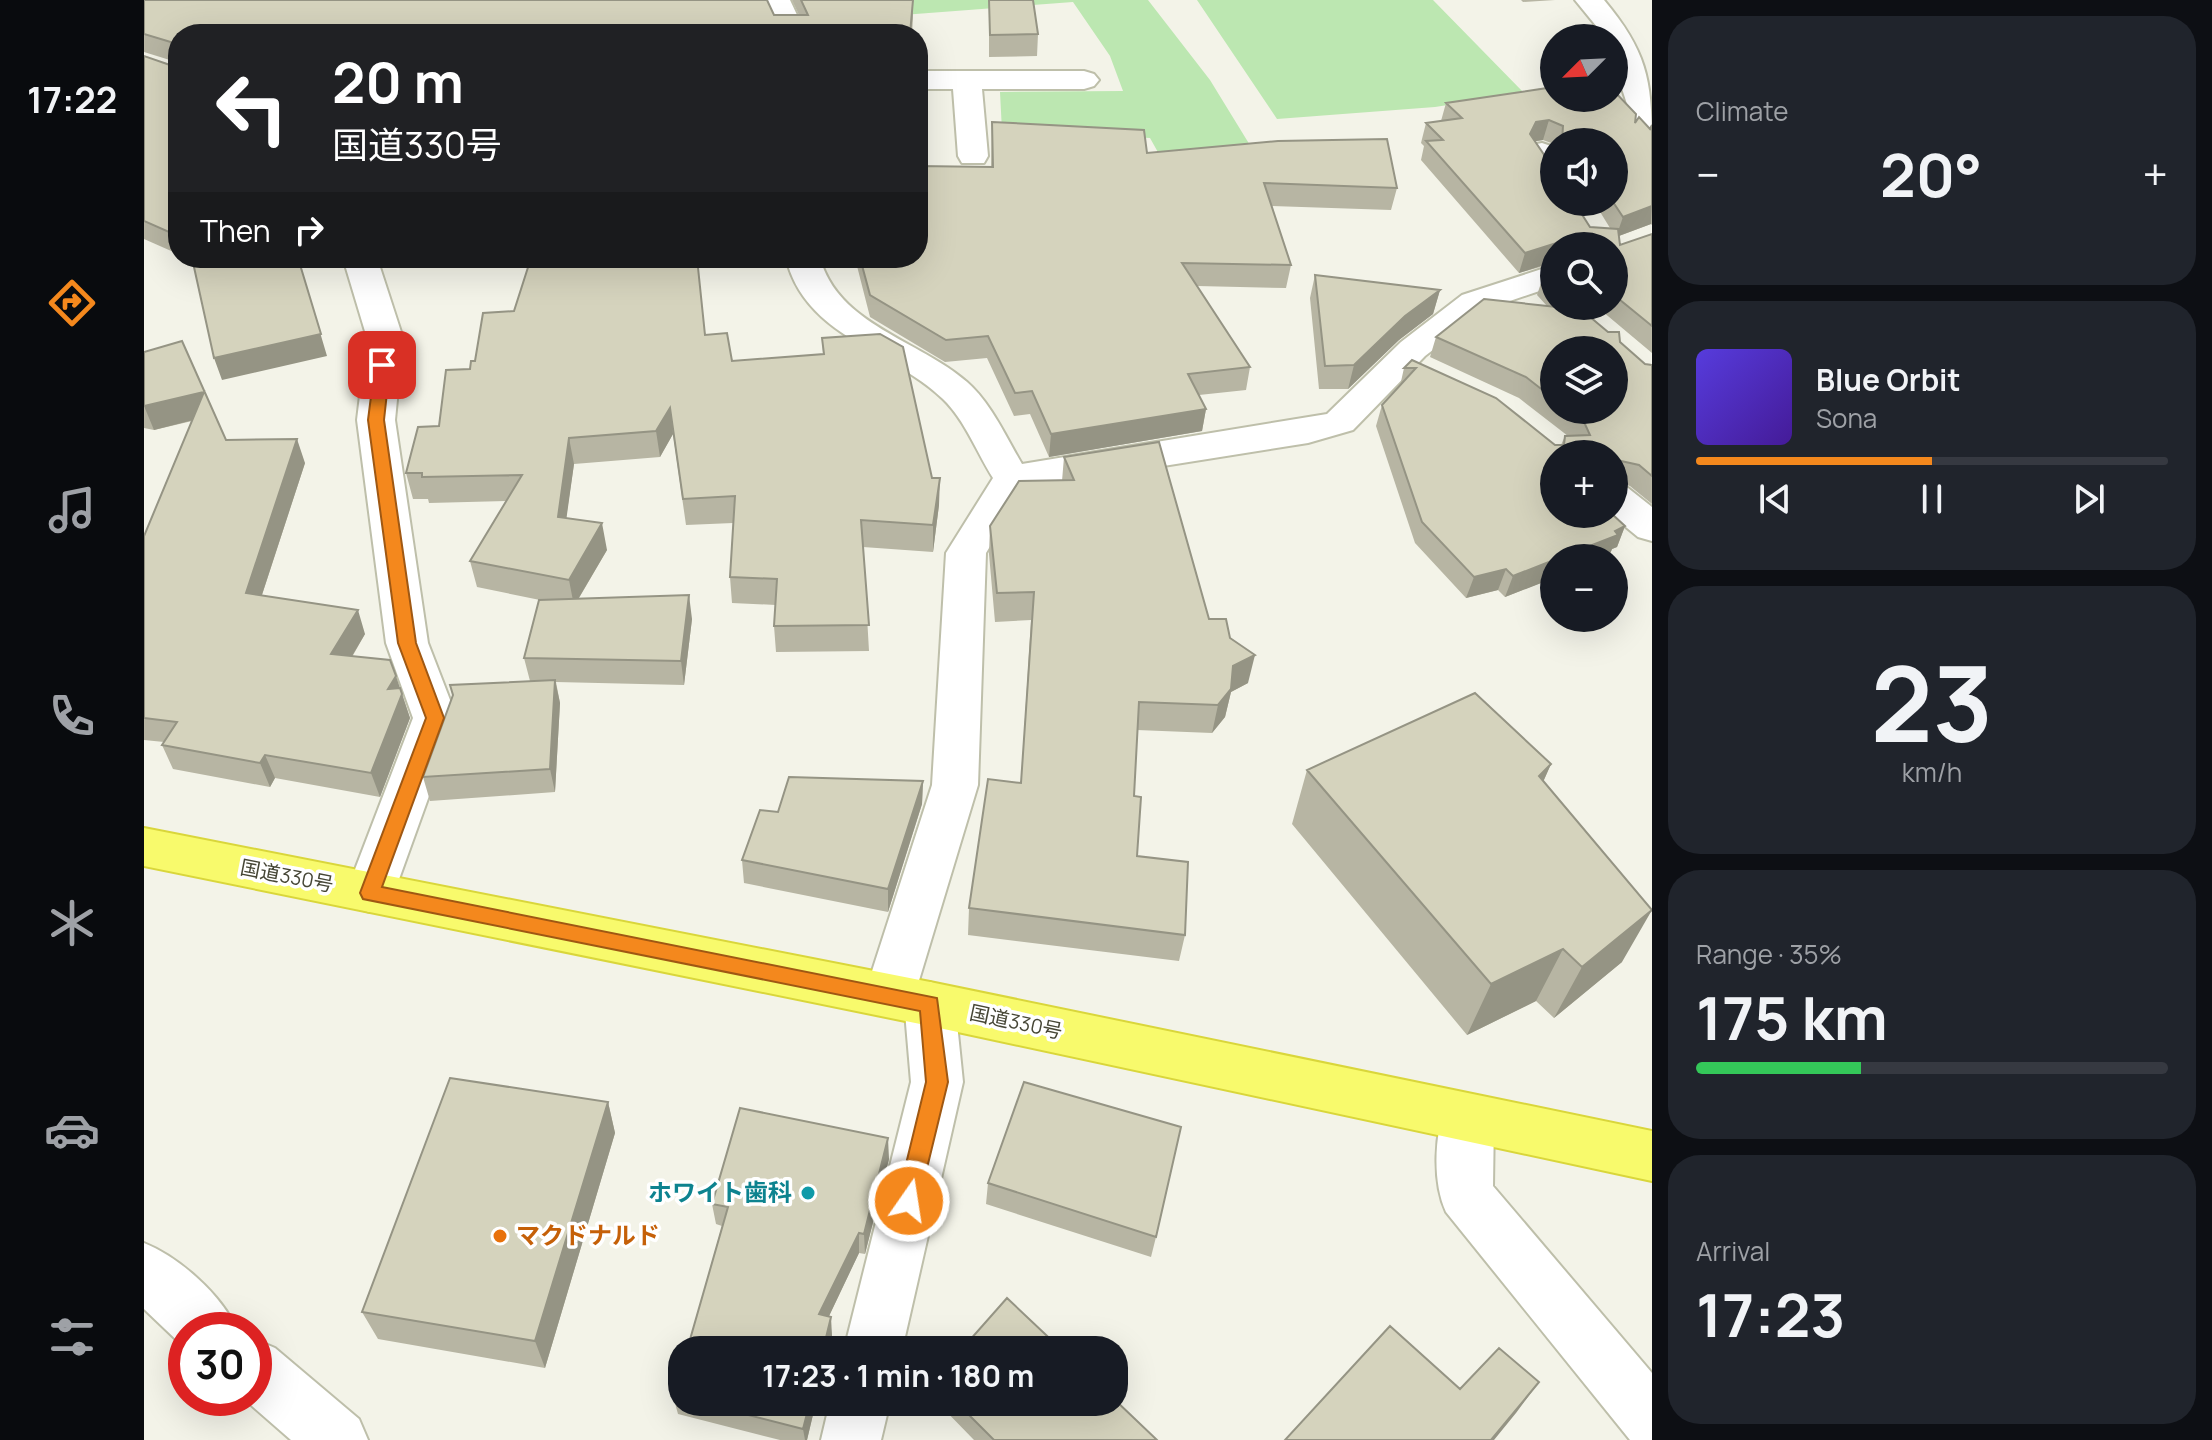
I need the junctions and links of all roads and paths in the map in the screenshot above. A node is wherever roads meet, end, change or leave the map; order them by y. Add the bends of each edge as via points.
1 (776, 0) edge
2 (1589, 0) edge
3 (787, 24) edge
4 (928, 80) edge
5 (967, 80) junction
6 (1084, 80) dead end
7 (1652, 135) edge
8 (973, 156) dead end
9 (363, 268) edge
10 (805, 268) edge
11 (1540, 285) edge
12 (1401, 361) junction
13 (1440, 379) edge
14 (1012, 478) junction
15 (1628, 508) edge
16 (1652, 528) edge
17 (144, 847) edge
18 (370, 893) junction
19 (910, 1000) junction
20 (1467, 1118) junction
21 (1652, 1156) edge
22 (144, 1270) edge
23 (189, 1312) edge
24 (876, 1336) edge
25 (272, 1384) edge
26 (857, 1416) edge
27 (1652, 1419) edge
28 (338, 1440) edge
29 (851, 1440) edge

1 - 3 street
2 - 7 street via 1619,36
4 - 5 street
5 - 6 street
5 - 8 street
9 - 18 street via 385,338 376,420 407,643 435,718
10 - 14 street via 825,305 956,391
11 - 12 street via 1474,302
12 - 13 street
12 - 14 street via 1340,422
14 - 19 street via 966,553 955,785
15 - 16 street
17 - 18 highway, 国道330号
18 - 19 highway, 国道330号
19 - 20 highway, 国道330号
19 - 24 street via 937,1082
20 - 21 highway, 国道330号
20 - 27 street via 1465,1194
22 - 23 street
25 - 28 street
26 - 29 street

